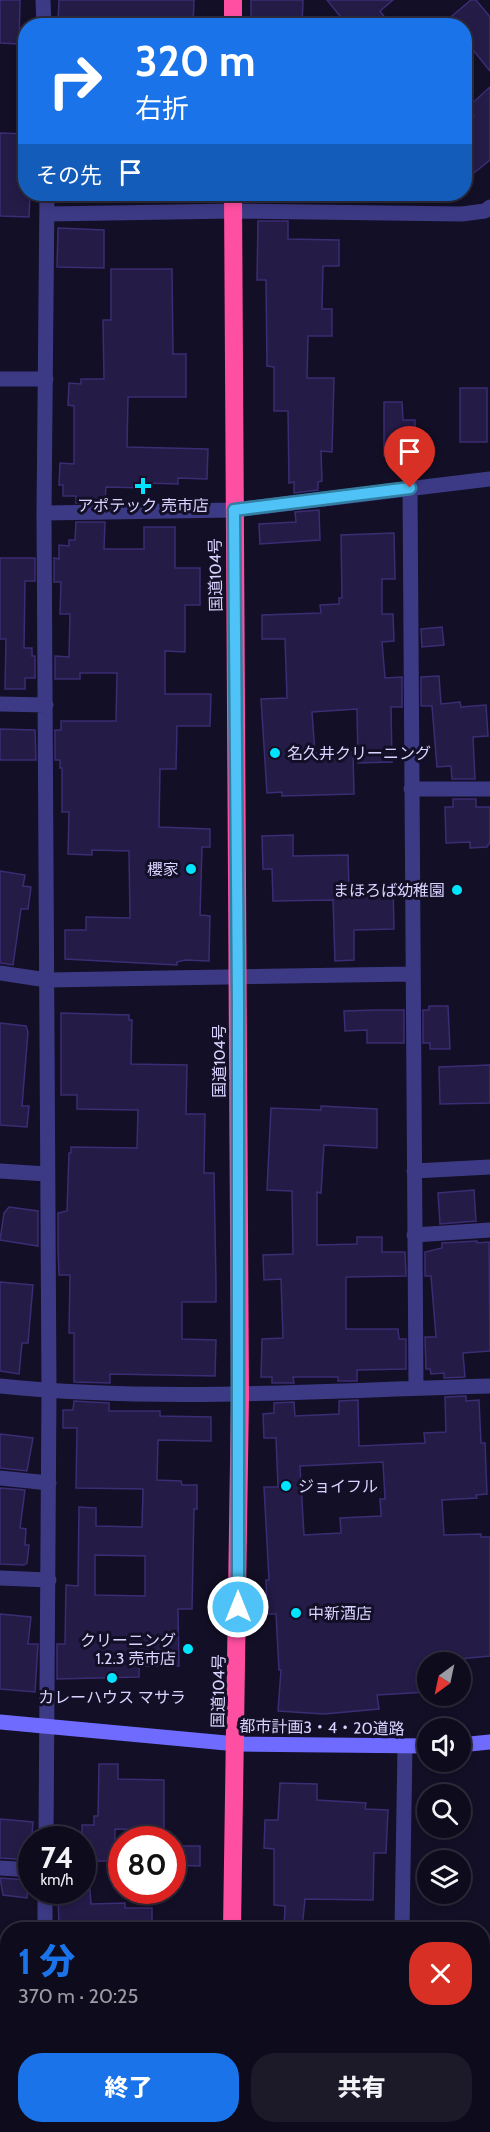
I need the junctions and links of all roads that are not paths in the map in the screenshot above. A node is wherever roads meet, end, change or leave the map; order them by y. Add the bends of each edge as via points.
1 (43, 0) edge
2 (233, 0) edge
3 (44, 18) edge
4 (233, 18) edge
5 (47, 201) edge
6 (233, 202) edge
7 (490, 207) edge
8 (48, 214) junction
9 (0, 379) edge
10 (46, 379) junction
11 (490, 479) edge
12 (410, 488) junction
13 (234, 510) junction
14 (44, 513) junction
15 (0, 704) edge
16 (46, 705) junction
17 (411, 789) junction
18 (490, 789) edge
19 (0, 973) edge
20 (411, 974) junction
21 (238, 976) junction
22 (47, 980) junction
23 (490, 1167) edge
24 (0, 1171) edge
25 (414, 1171) junction
26 (47, 1174) junction
27 (490, 1230) edge
28 (414, 1235) junction
29 (0, 1386) edge
30 (490, 1386) edge
31 (416, 1388) junction
32 (49, 1391) junction
33 (240, 1396) junction
34 (0, 1478) edge
35 (49, 1483) junction
36 (0, 1578) edge
37 (49, 1580) junction
38 (0, 1722) edge
39 (48, 1726) junction
40 (490, 1742) edge
41 (237, 1744) junction
42 (471, 1745) edge
43 (417, 1746) edge
44 (405, 1747) junction
45 (46, 1826) edge
46 (0, 1868) edge
47 (18, 1869) edge
48 (45, 1904) edge
49 (45, 1922) edge
50 (232, 1922) edge
51 (402, 1922) edge

1 - 3 street
2 - 4 highway
5 - 8 street
6 - 7 street via 462,214
6 - 8 street
6 - 13 highway, 国道104号
8 - 10 street
9 - 10 street
10 - 14 street
11 - 12 street
12 - 13 street
12 - 17 street
13 - 14 street
13 - 21 highway, 国道104号
14 - 16 street
15 - 16 street
16 - 22 street
17 - 18 street
17 - 20 street
19 - 22 street
20 - 21 street
20 - 25 street
21 - 22 street
21 - 33 highway, 国道104号
22 - 26 street
23 - 25 street
24 - 26 street
25 - 28 street
26 - 32 street
27 - 28 street
28 - 31 street
29 - 32 street
30 - 31 street
31 - 33 street
32 - 33 street
32 - 35 street
33 - 41 highway, 国道104号
34 - 35 street
35 - 37 street
36 - 37 street
37 - 39 street
38 - 39 street, 都市計画3・4・20道路
39 - 41 street, 都市計画3・4・20道路
39 - 45 street
40 - 42 street
41 - 44 street, 都市計画3・4・20道路
41 - 50 highway, 国道104号
43 - 44 street, 都市計画3・4・20道路
44 - 51 street
46 - 47 street
48 - 49 street

